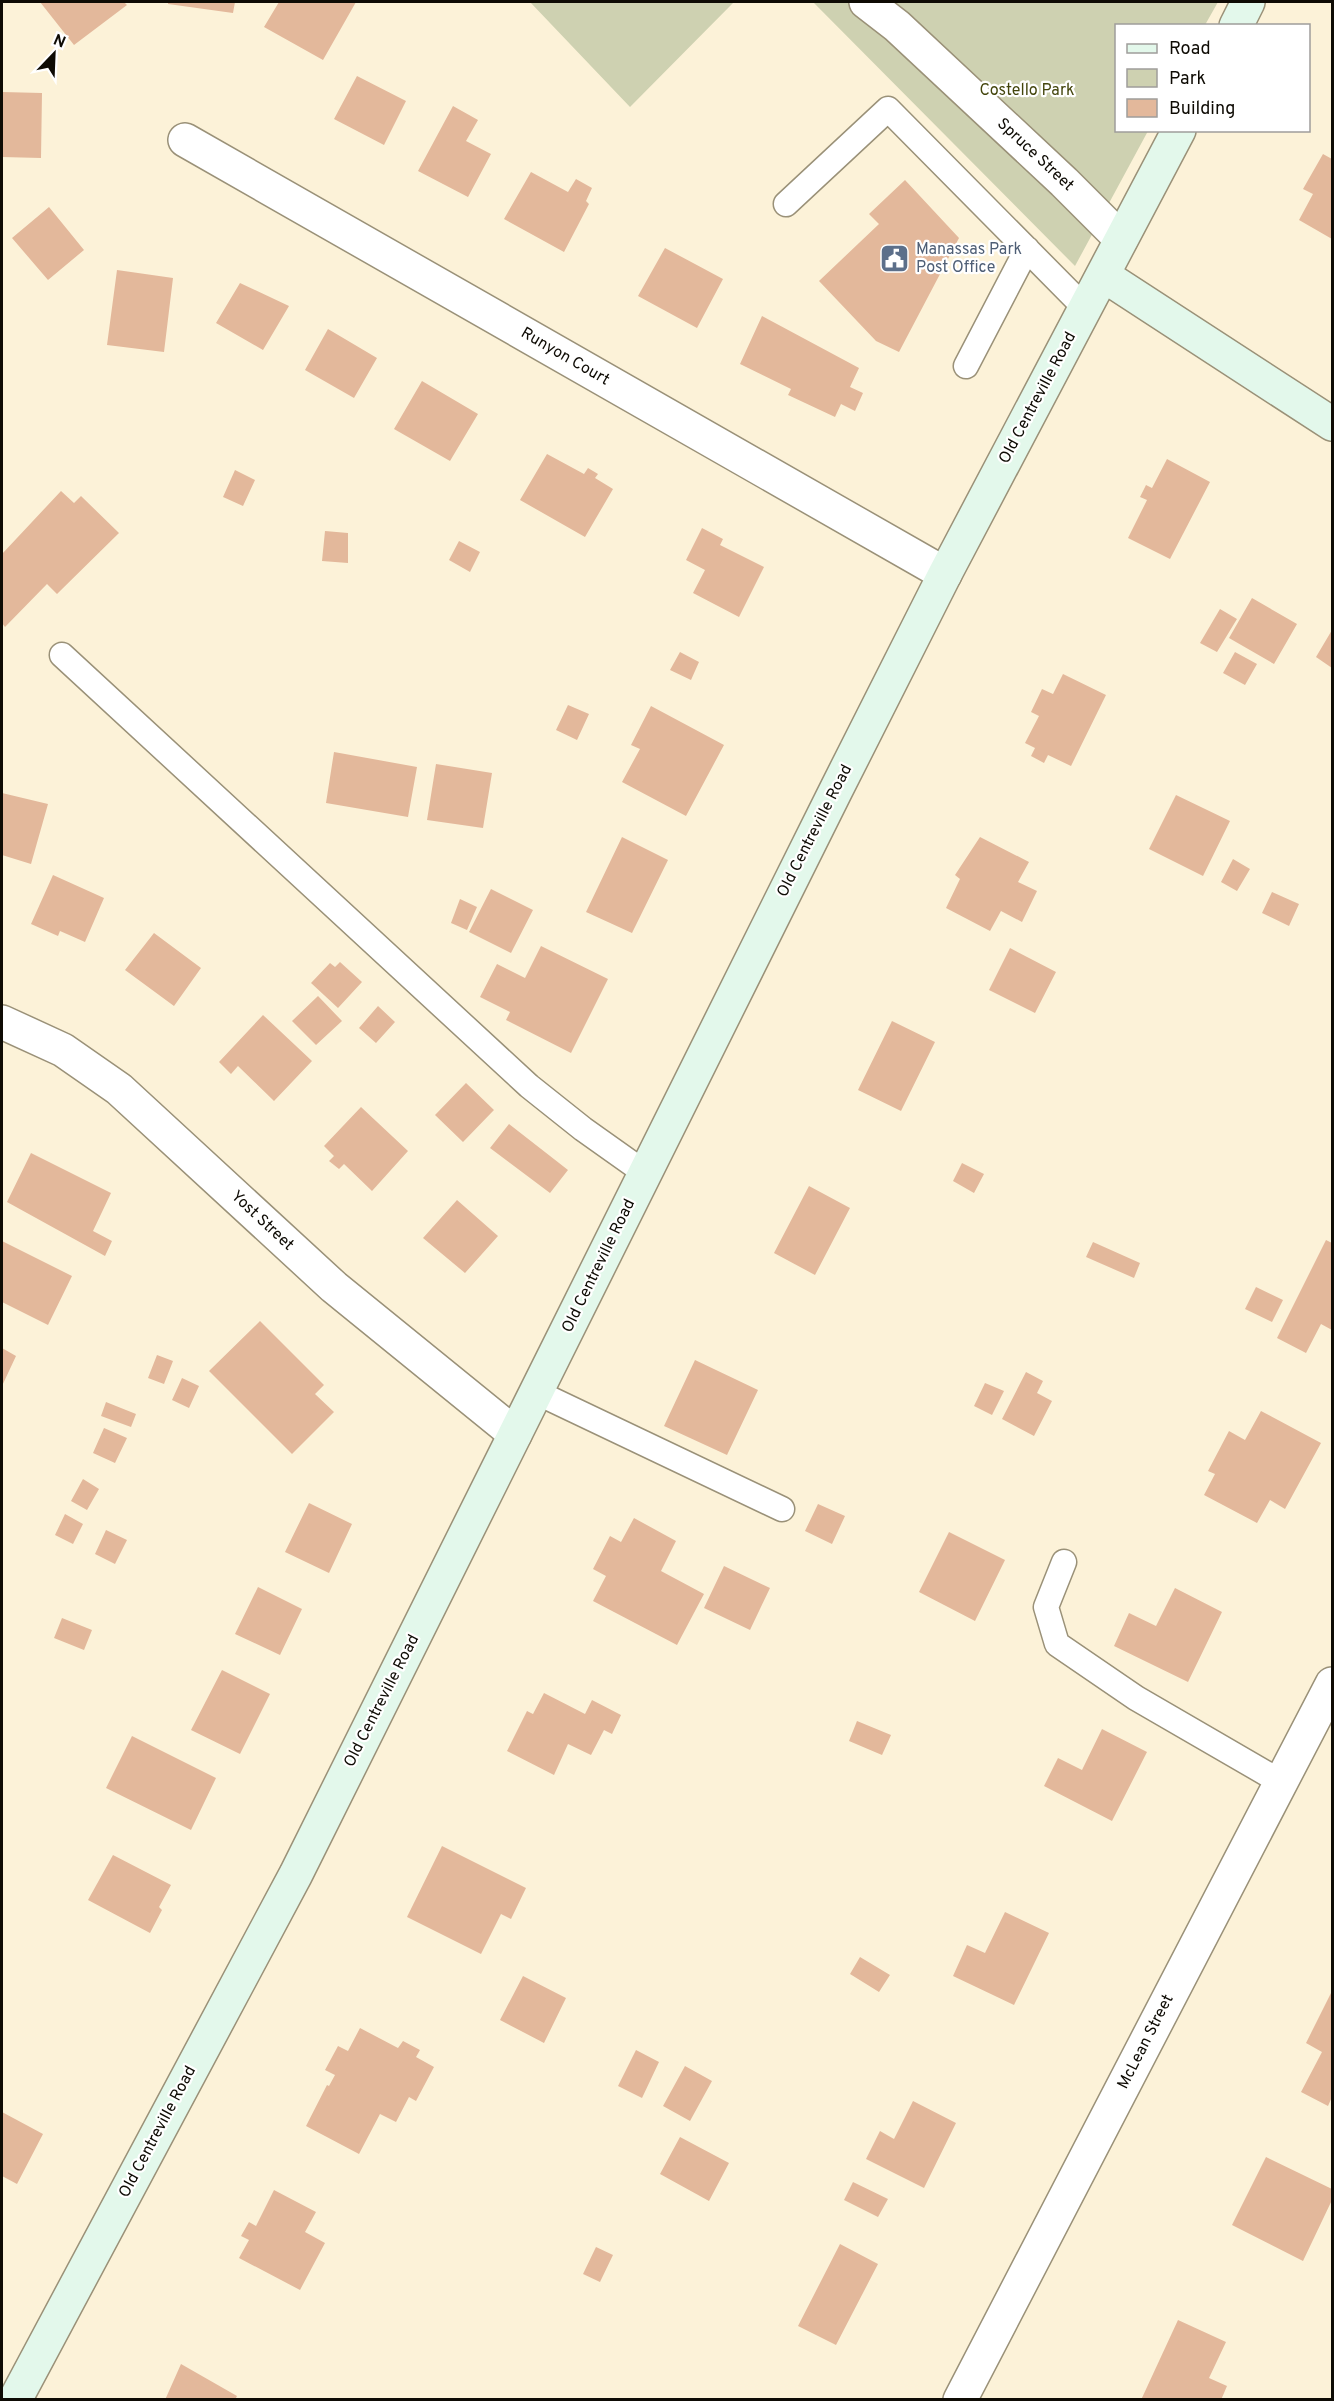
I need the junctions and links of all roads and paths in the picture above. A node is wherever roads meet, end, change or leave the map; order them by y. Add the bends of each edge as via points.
1 (866, 2) edge
2 (1248, 2) edge
3 (1237, 24) edge
4 (1178, 132) edge
5 (185, 140) dead end
6 (786, 204) dead end
7 (1121, 239) junction
8 (1027, 249) junction
9 (1103, 275) junction
10 (1085, 308) junction
11 (966, 366) dead end
12 (1332, 424) edge
13 (945, 574) junction
14 (62, 655) dead end
15 (2, 1022) edge
16 (645, 1173) junction
17 (536, 1392) junction
18 (515, 1434) junction
19 (782, 1509) dead end
20 (1064, 1562) dead end
21 (1332, 1684) edge
22 (1281, 1782) junction
23 (15, 2400) edge
24 (960, 2400) edge

1 - 7 street, Spruce Street via 897,26
2 - 3 main road
4 - 7 main road, Old Centreville Road
5 - 13 street, Runyon Court
6 - 8 lane via 888,109
7 - 9 main road, Old Centreville Road
8 - 10 lane
8 - 11 lane
9 - 10 main road, Old Centreville Road
9 - 12 main road
10 - 13 main road, Old Centreville Road
13 - 16 main road, Old Centreville Road
14 - 16 lane via 529,1086
15 - 18 street, Yost Street via 63,1050 119,1089 334,1287
16 - 17 main road, Old Centreville Road
17 - 18 main road, Old Centreville Road
17 - 19 lane
18 - 23 main road, Old Centreville Road via 296,1874
20 - 22 lane via 1046,1606 1057,1644 1136,1698
21 - 22 street, McLean Street
22 - 24 street, McLean Street

